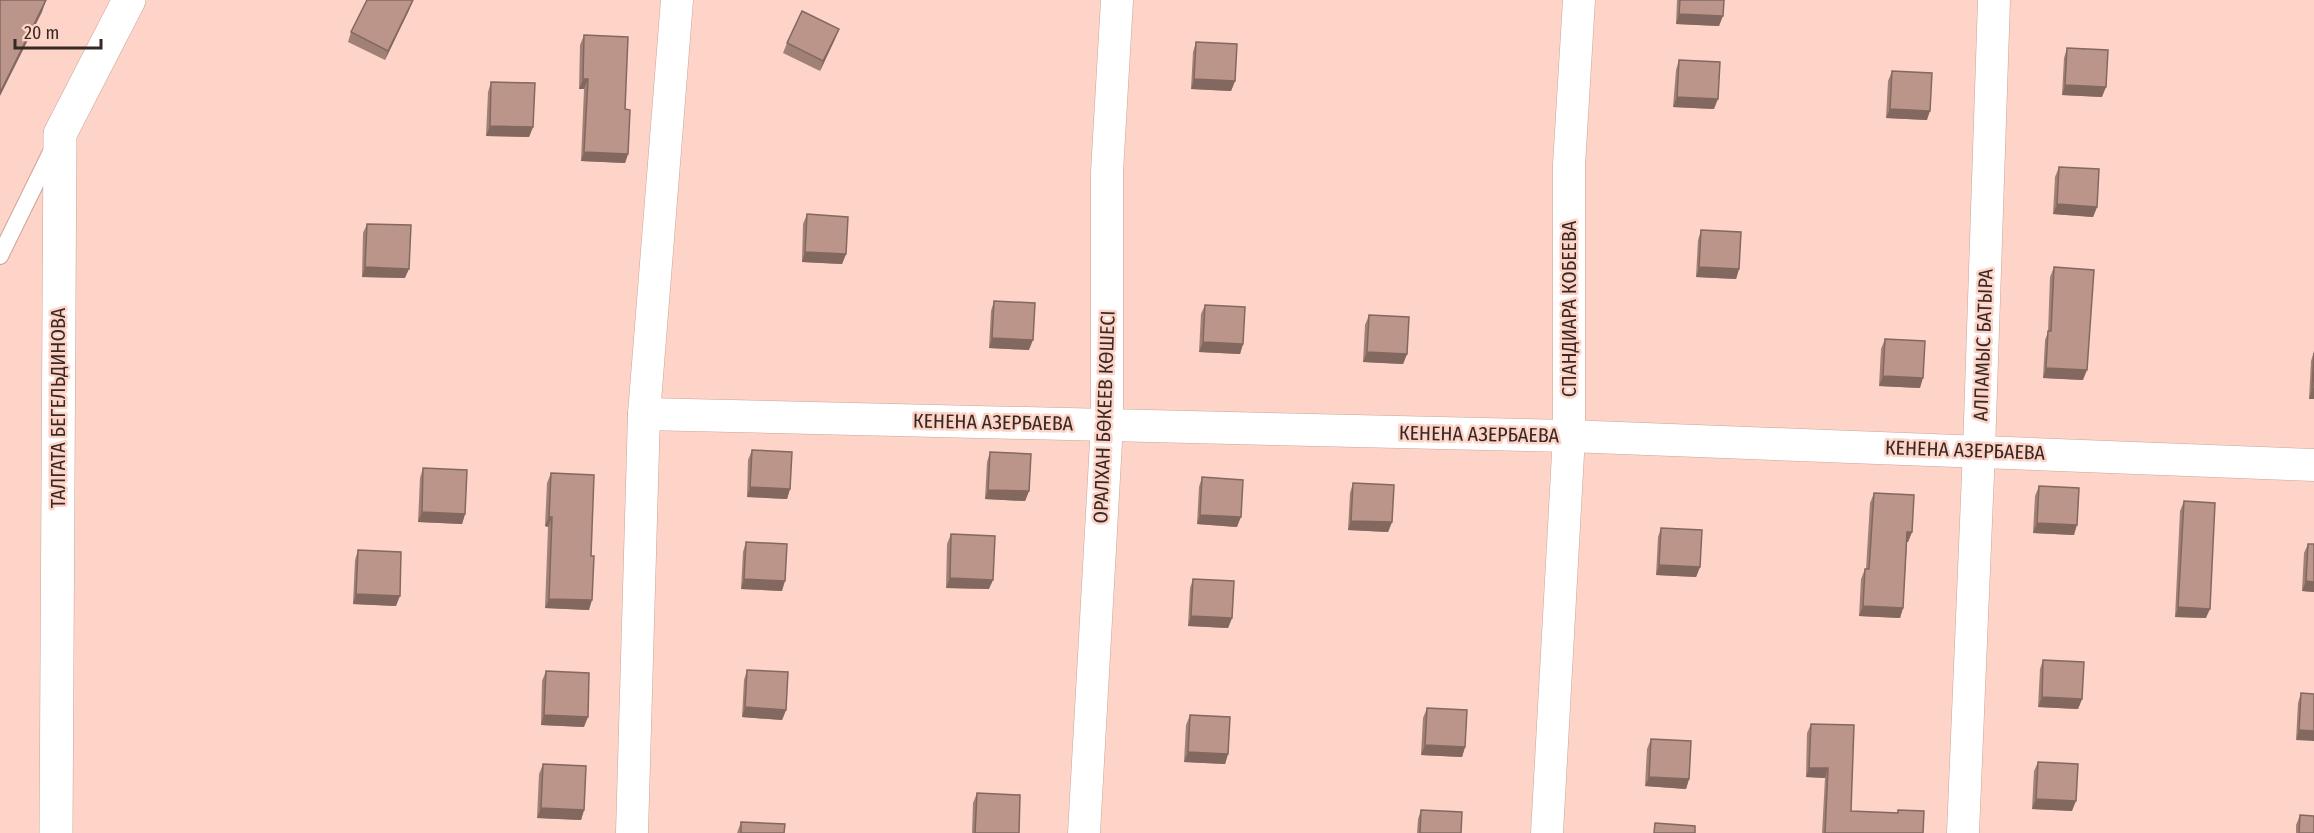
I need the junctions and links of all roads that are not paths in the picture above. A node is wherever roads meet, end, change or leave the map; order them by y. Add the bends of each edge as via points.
1 (129, 0) edge
2 (677, 0) edge
3 (1118, 0) edge
4 (1580, 0) edge
5 (1994, 0) edge
6 (60, 134) junction
7 (0, 256) edge
8 (644, 414) junction
9 (1107, 424) junction
10 (1569, 436) junction
11 (1979, 450) junction
12 (2314, 465) edge
13 (56, 833) edge
14 (632, 833) edge
15 (1084, 833) edge
16 (1547, 833) edge
17 (1963, 833) edge

1 - 6 street, ТАЛГАТА БЕГЕЛЬДИНОВА
2 - 8 street
3 - 9 street, ОРАЛХАН БӨКЕЕВ КӨШЕСІ via 1107,172
4 - 10 street, СПАНДИАРА КОБЕЕВА via 1569,165
5 - 11 street, АЛПАМЫС БАТЫРА
6 - 7 lane
6 - 13 street, ТАЛГАТА БЕГЕЛЬДИНОВА
8 - 9 street, КЕНЕНА АЗЕРБАЕВА
8 - 14 street
9 - 10 street, КЕНЕНА АЗЕРБАЕВА
9 - 15 street, ОРАЛХАН БӨКЕЕВ КӨШЕСІ
10 - 11 street, КЕНЕНА АЗЕРБАЕВА
10 - 16 street, СПАНДИАРА КОБЕЕВА
11 - 12 street, КЕНЕНА АЗЕРБАЕВА
11 - 17 street, АЛПАМЫС БАТЫРА

